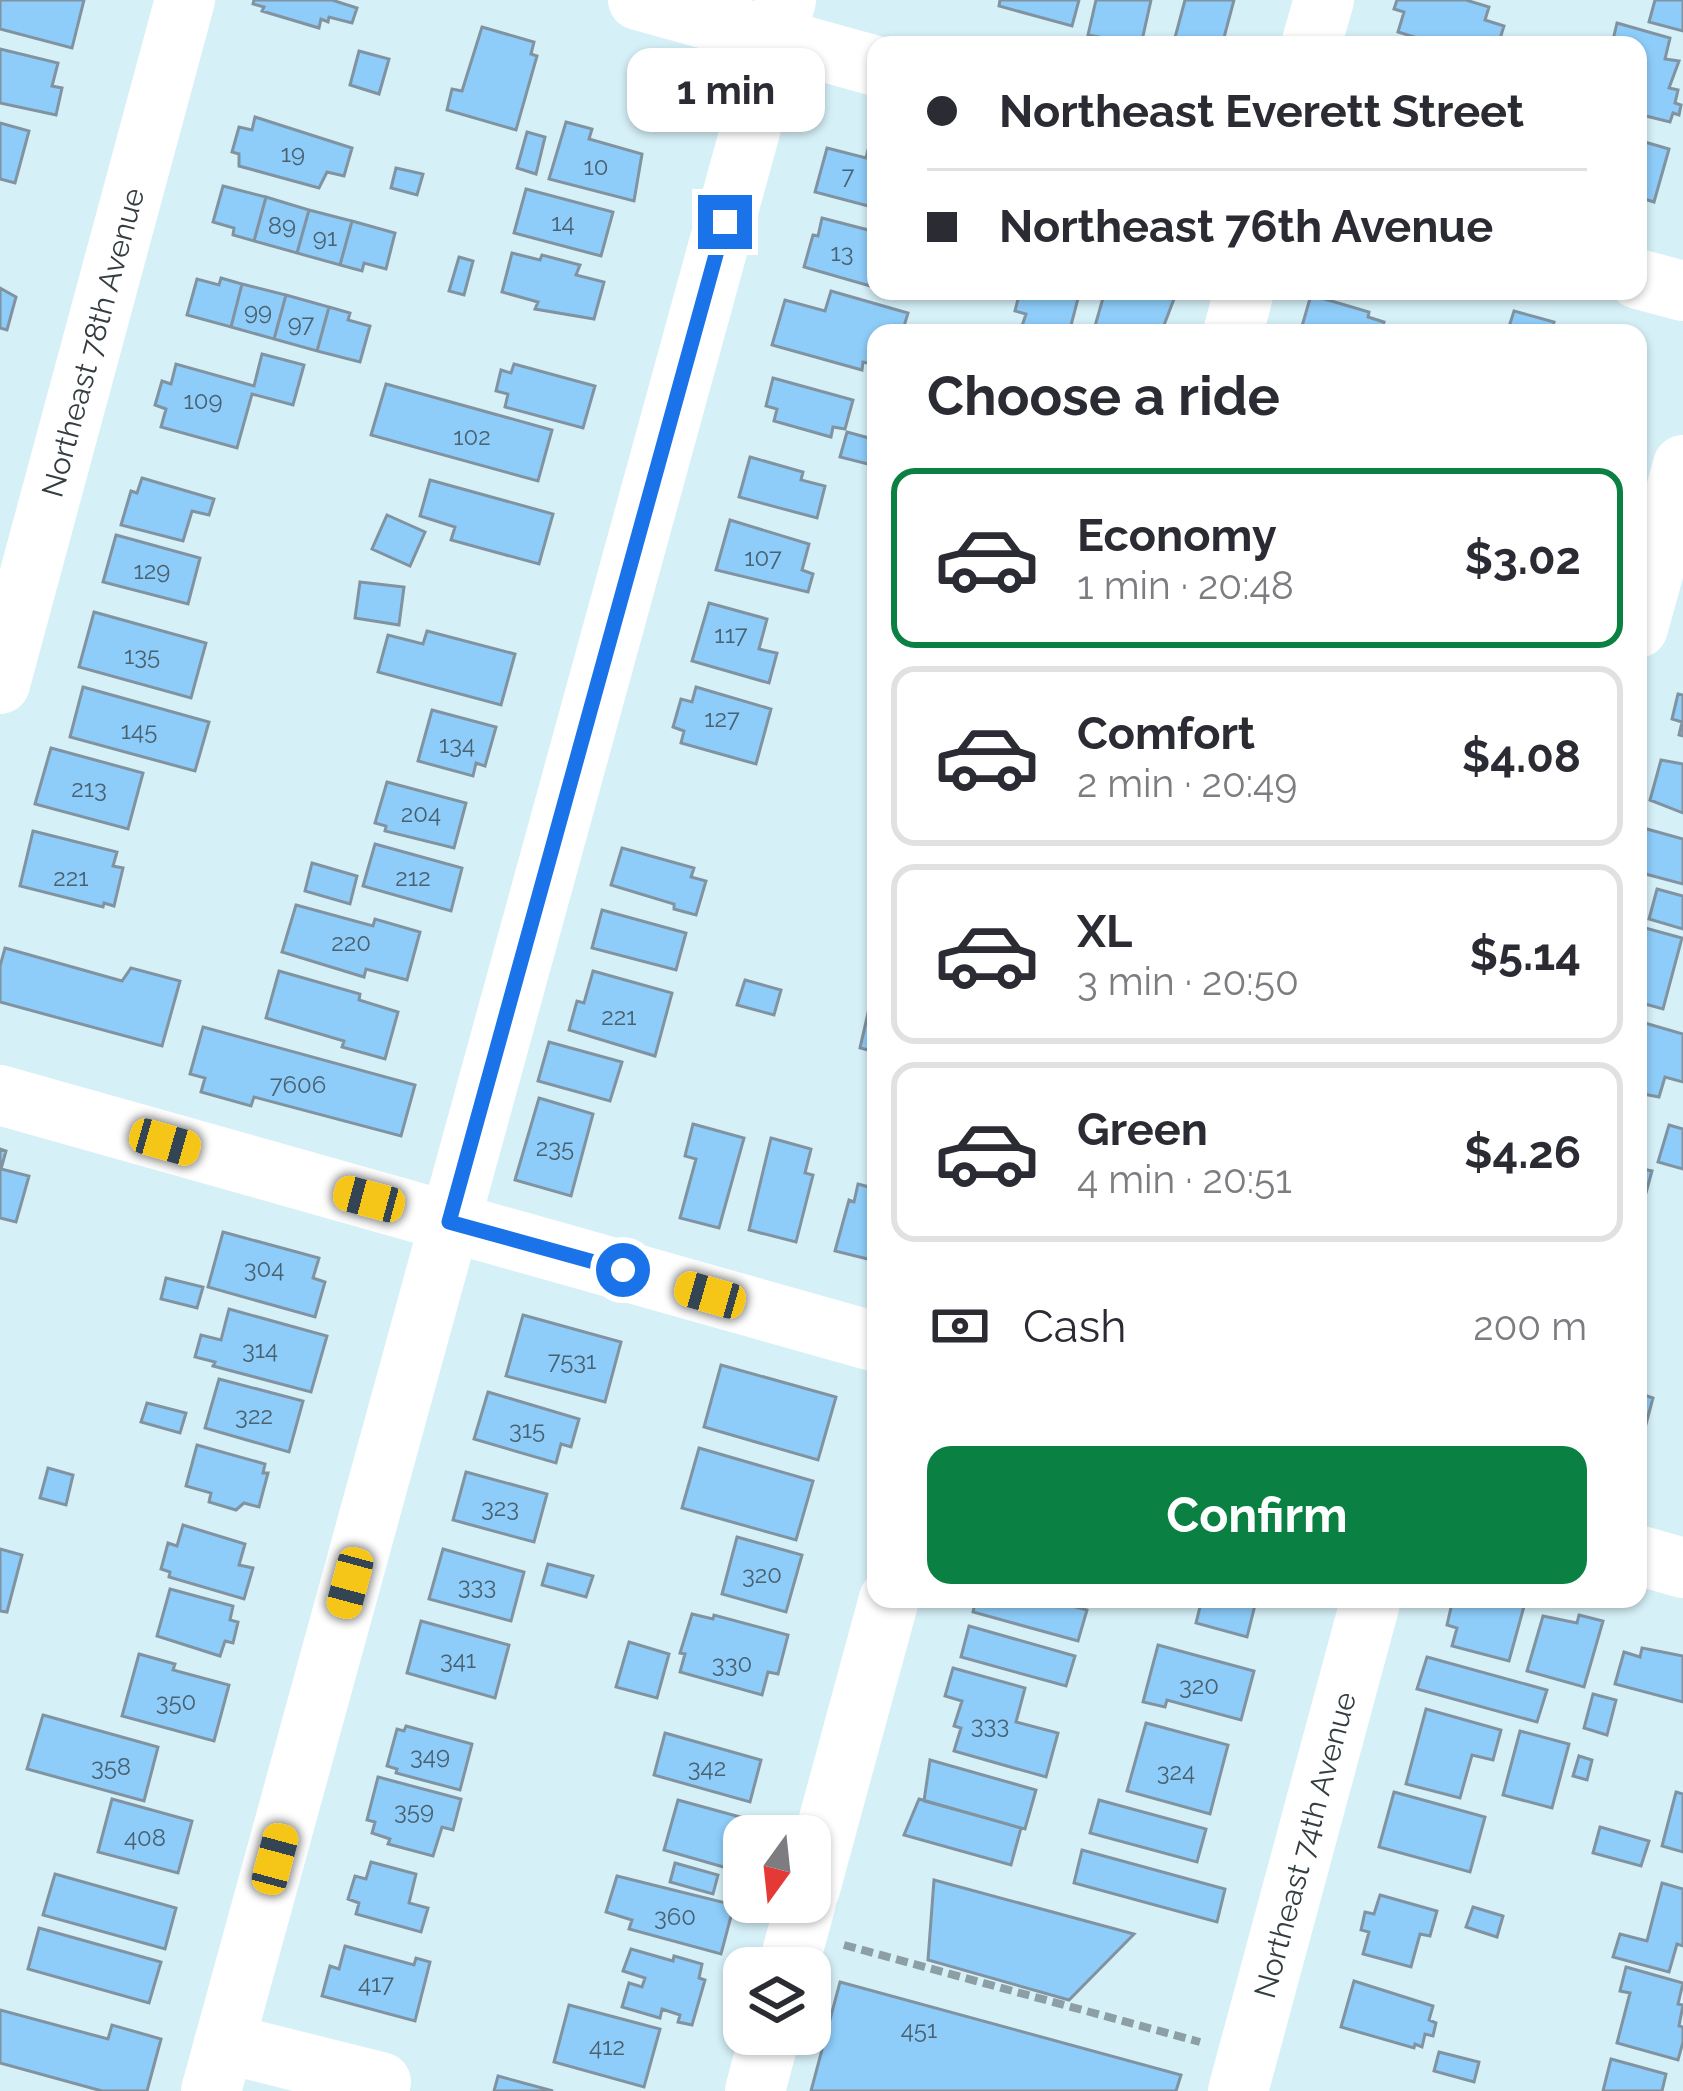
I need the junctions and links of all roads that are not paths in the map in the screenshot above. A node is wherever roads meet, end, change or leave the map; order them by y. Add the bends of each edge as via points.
1 (184, 0) edge
2 (638, 0) edge
3 (1324, 0) edge
4 (781, 19) edge
5 (1314, 36) edge
6 (867, 62) edge
7 (1647, 281) edge
8 (1683, 291) edge
9 (1683, 465) edge
10 (1647, 595) edge
11 (0, 684) edge
12 (0, 1095) edge
13 (449, 1222) junction
14 (867, 1339) edge
15 (1647, 1558) edge
16 (1683, 1568) edge
17 (888, 1608) edge
18 (1369, 1608) edge
19 (831, 1815) edge
20 (764, 2055) edge
21 (218, 2067) edge
22 (1243, 2073) edge
23 (380, 2087) edge
24 (754, 2091) edge

1 - 11 street, Northeast 78th Avenue
2 - 4 street
3 - 5 street
4 - 6 street
4 - 13 street
7 - 8 street
9 - 10 street
12 - 13 street
13 - 14 street
13 - 21 street
15 - 16 street
17 - 19 street
18 - 22 street, Northeast 74th Avenue
20 - 24 street
21 - 23 street

